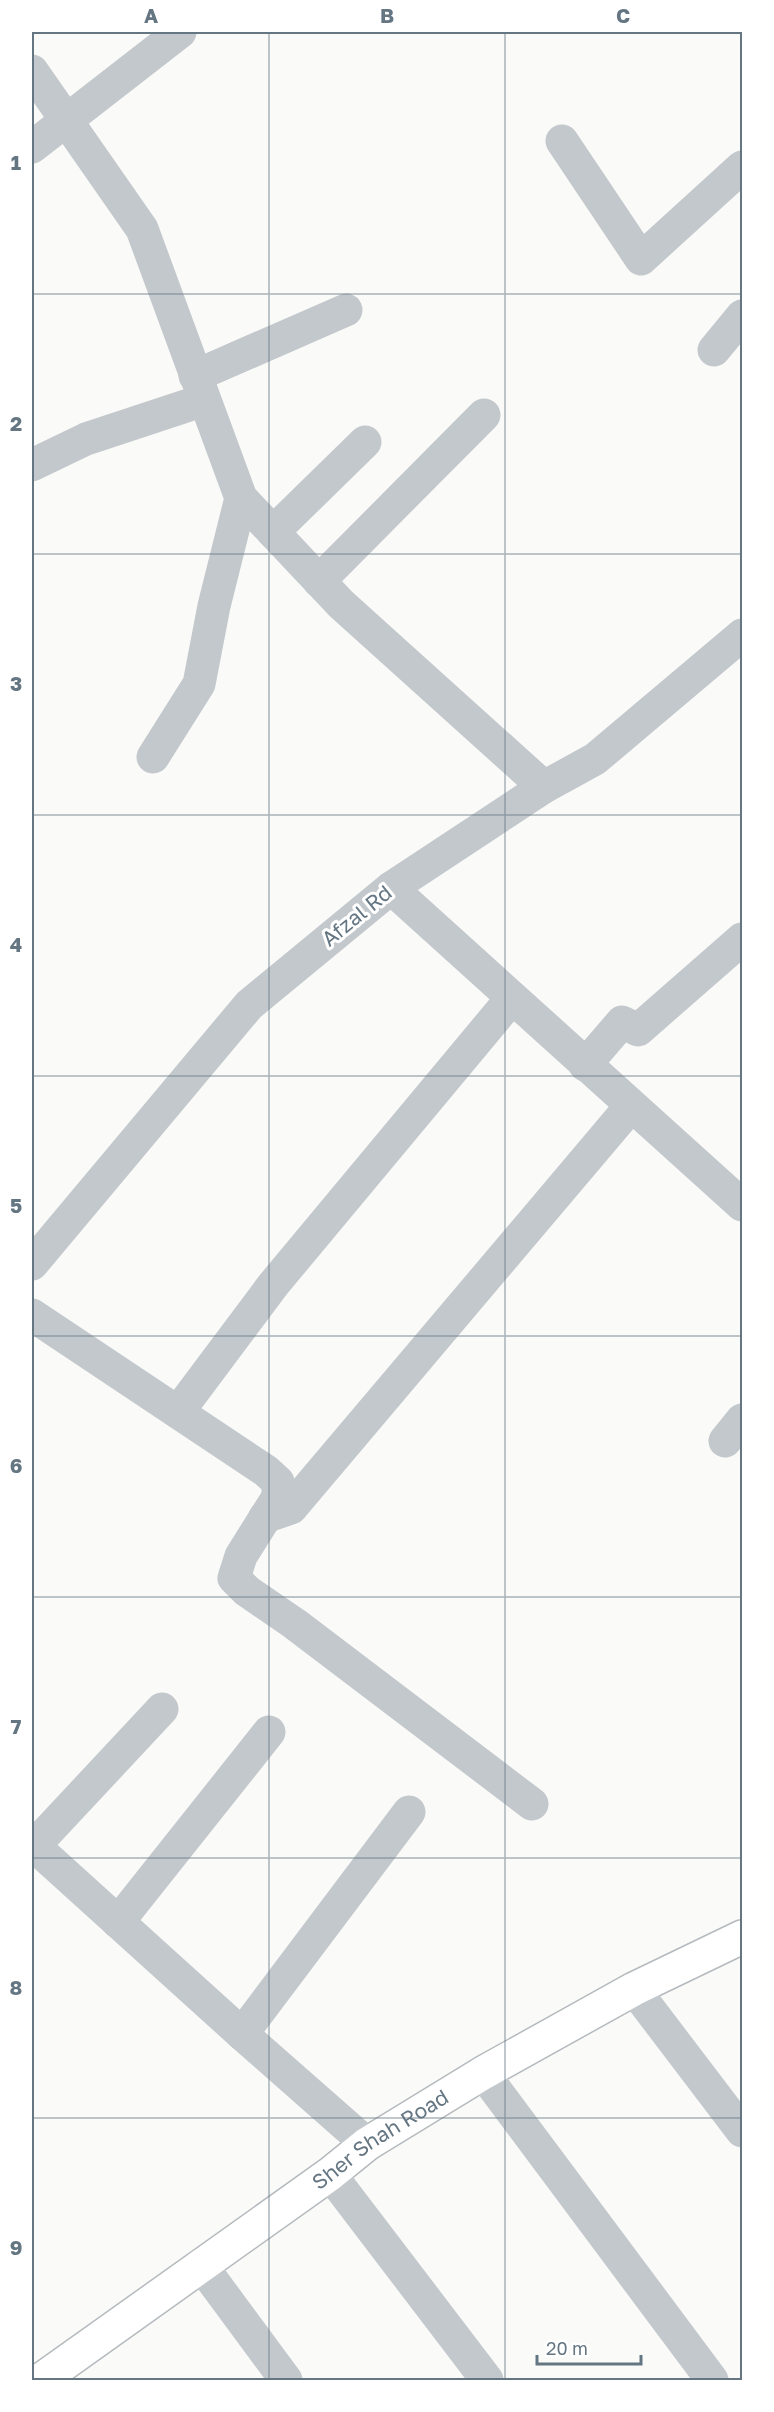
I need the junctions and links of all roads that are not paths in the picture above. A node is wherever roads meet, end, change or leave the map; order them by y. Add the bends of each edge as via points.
1 (180, 32) edge
2 (32, 71) edge
3 (66, 119) junction
4 (562, 141) dead end
5 (32, 147) edge
6 (742, 167) edge
7 (346, 310) dead end
8 (742, 316) edge
9 (714, 350) dead end
10 (200, 388) junction
11 (484, 414) dead end
12 (365, 442) dead end
13 (32, 465) edge
14 (241, 498) junction
15 (273, 532) junction
16 (319, 581) junction
17 (742, 635) edge
18 (153, 757) dead end
19 (544, 787) junction
20 (391, 888) junction
21 (742, 939) edge
22 (512, 998) junction
23 (585, 1065) junction
24 (632, 1106) junction
25 (742, 1205) edge
26 (32, 1264) edge
27 (32, 1315) edge
28 (178, 1412) junction
29 (265, 1517) junction
30 (162, 1710) dead end
31 (268, 1732) dead end
32 (532, 1804) dead end
33 (409, 1812) dead end
34 (33, 1845) edge
35 (118, 1922) junction
36 (742, 1937) edge
37 (634, 1989) junction
38 (242, 2034) junction
39 (483, 2073) junction
40 (742, 2131) edge
41 (368, 2144) junction
42 (330, 2174) junction
43 (201, 2265) junction
44 (41, 2380) edge
45 (286, 2380) edge
46 (487, 2380) edge
47 (712, 2380) edge

1 - 3 street
2 - 3 street
3 - 5 street
3 - 10 street via 142,229
4 - 6 street via 641,259
7 - 10 street
8 - 9 street
10 - 13 street
10 - 14 street
11 - 16 street
12 - 15 street
14 - 15 street
14 - 18 street via 199,684
15 - 16 street
16 - 19 street
17 - 19 street, Afzal Rd via 596,759
19 - 20 street, Afzal Rd
20 - 22 street
20 - 26 street, Afzal Rd via 249,1005
21 - 23 street via 638,1030 622,1022
22 - 23 street
22 - 28 street via 273,1285
23 - 24 street
24 - 25 street
24 - 29 street via 291,1508
27 - 28 street
28 - 29 street via 278,1482 278,1497
29 - 32 street via 241,1556 234,1578
30 - 34 street
31 - 35 street
33 - 38 street
34 - 35 street
35 - 38 street
36 - 37 main road, Sher Shah Road
37 - 39 main road, Sher Shah Road
37 - 40 street
38 - 41 street
39 - 41 main road, Sher Shah Road
39 - 47 street
41 - 42 main road, Sher Shah Road
42 - 43 main road, Sher Shah Road
42 - 46 street
43 - 44 main road, Sher Shah Road
43 - 45 street

